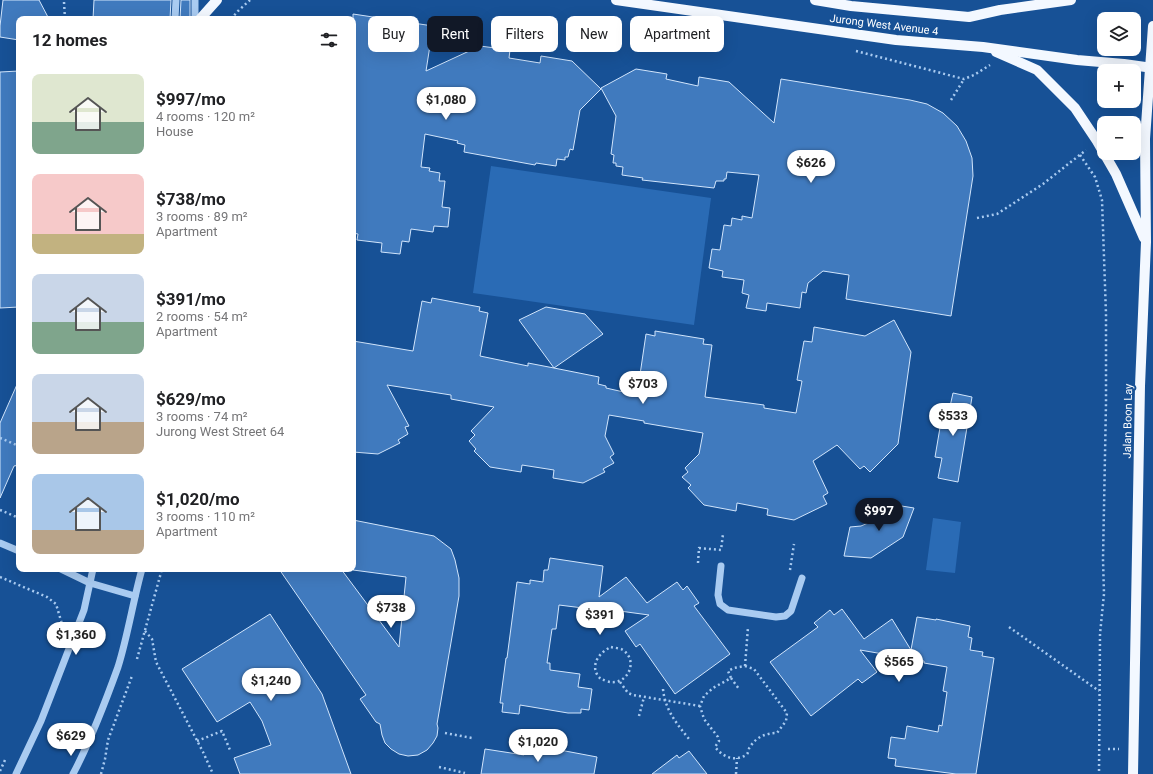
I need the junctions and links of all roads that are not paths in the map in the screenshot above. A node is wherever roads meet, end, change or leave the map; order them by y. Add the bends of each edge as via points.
1 (176, 0) edge
2 (195, 0) edge
3 (216, 0) edge
4 (616, 0) edge
5 (815, 0) edge
6 (1012, 0) edge
7 (1071, 0) edge
8 (1000, 10) junction
9 (175, 16) edge
10 (195, 16) edge
11 (203, 16) edge
12 (1153, 26) edge
13 (984, 47) junction
14 (1151, 68) edge
15 (1146, 242) junction
16 (0, 543) edge
17 (16, 550) edge
18 (721, 566) dead end
19 (67, 572) edge
20 (92, 572) edge
21 (141, 572) edge
22 (802, 578) dead end
23 (90, 583) junction
24 (135, 596) junction
25 (16, 774) edge
26 (73, 774) edge
27 (1133, 774) edge

1 - 9 street
2 - 10 street
3 - 11 main road
4 - 13 main road, Jurong West Avenue 4 via 896,40
5 - 8 main road, Jurong West Avenue 4 via 851,6 969,17
6 - 8 main road
7 - 8 main road, Jurong West Avenue 4
12 - 14 main road, Jalan Boon Lay
13 - 14 main road, Jurong West Avenue 4
13 - 15 main road via 1036,70 1075,108 1116,174
14 - 15 main road, Jalan Boon Lay via 1145,139
15 - 27 main road, Jalan Boon Lay via 1140,394
16 - 17 street
18 - 22 street via 718,596 720,604 728,610 748,613 785,616 791,611
19 - 23 street
20 - 23 street
21 - 24 street
23 - 24 street
23 - 25 street via 84,610 41,721
24 - 26 street via 118,666

